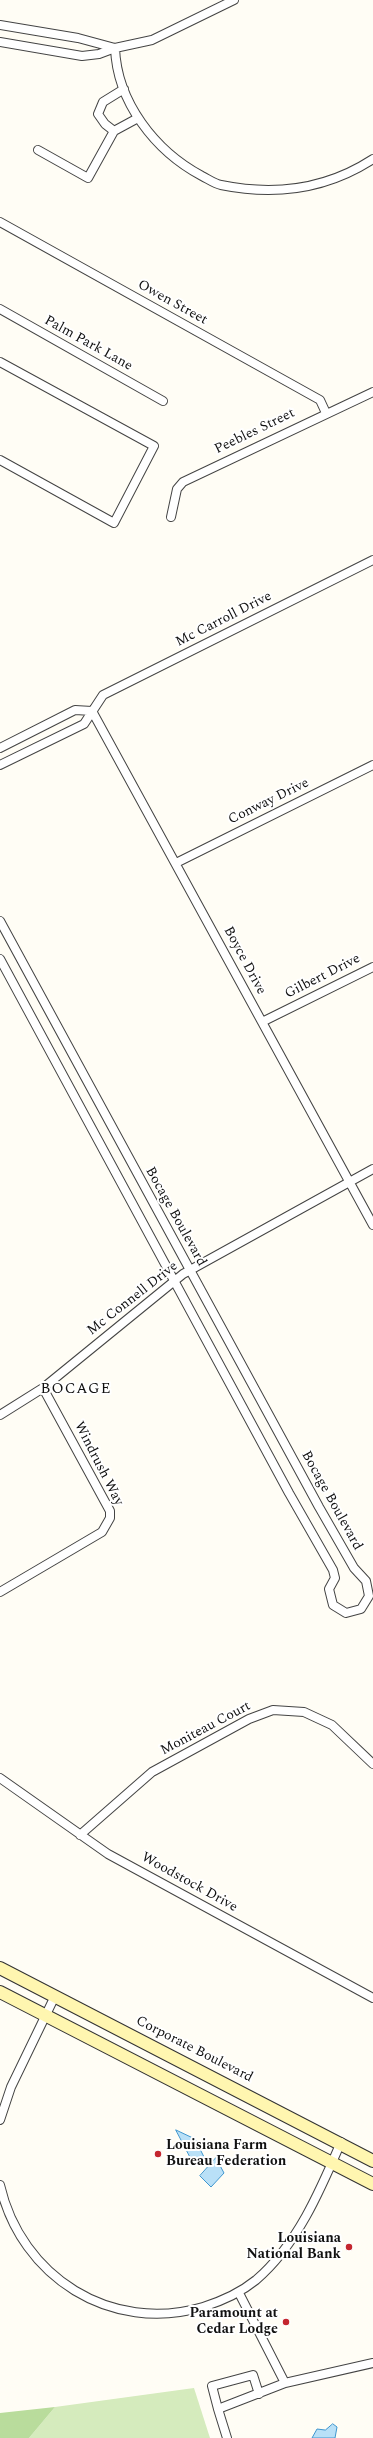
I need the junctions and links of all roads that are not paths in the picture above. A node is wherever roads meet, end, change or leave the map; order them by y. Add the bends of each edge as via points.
1 (234, 0) edge
2 (0, 26) edge
3 (0, 42) edge
4 (115, 48) junction
5 (124, 89) junction
6 (138, 118) junction
7 (114, 131) junction
8 (38, 150) dead end
9 (373, 159) edge
10 (0, 222) edge
11 (0, 309) edge
12 (0, 362) edge
13 (373, 392) edge
14 (163, 401) dead end
15 (326, 413) junction
16 (0, 460) edge
17 (171, 517) dead end
18 (373, 560) edge
19 (92, 711) junction
20 (0, 748) edge
21 (0, 765) edge
22 (373, 765) edge
23 (176, 863) junction
24 (0, 922) edge
25 (0, 960) edge
26 (373, 966) edge
27 (262, 1022) junction
28 (373, 1169) edge
29 (349, 1181) junction
30 (373, 1225) edge
31 (190, 1270) junction
32 (175, 1281) junction
33 (43, 1388) junction
34 (0, 1415) edge
35 (0, 1592) edge
36 (373, 1764) edge
37 (0, 1778) edge
38 (80, 1834) junction
39 (0, 1968) edge
40 (0, 1992) edge
41 (55, 1996) junction
42 (373, 1998) edge
43 (47, 2016) junction
44 (0, 2120) edge
45 (341, 2142) junction
46 (373, 2161) edge
47 (332, 2163) junction
48 (373, 2184) edge
49 (0, 2186) edge
50 (239, 2292) junction
51 (373, 2363) edge
52 (285, 2383) junction
53 (259, 2394) junction
54 (218, 2408) junction
55 (227, 2438) edge

1 - 4 street via 152,40
2 - 4 street via 78,38
3 - 4 street via 82,56 99,54
4 - 5 street via 116,63
5 - 6 street
5 - 7 street via 103,102 98,114
6 - 7 street
6 - 9 street via 160,145 182,163 220,185 294,190 336,179
7 - 8 street via 88,178
10 - 15 street, Owen Street via 320,400
11 - 14 street, Palm Park Lane
12 - 16 street via 154,446 114,523
13 - 15 street, Peebles Street
15 - 17 street, Peebles Street via 183,482 177,489
18 - 19 street, Mc Carroll Drive via 103,695
19 - 20 street via 75,710
19 - 21 street, Mc Carroll Drive via 84,724
19 - 23 street, Boyce Drive
22 - 23 street, Conway Drive
23 - 27 street, Boyce Drive
24 - 31 street, Bocage Boulevard
25 - 32 street, Bocage Boulevard
26 - 27 street, Gilbert Drive
27 - 29 street, Boyce Drive
28 - 29 street, Mc Connell Drive
29 - 30 street, Boyce Drive
29 - 31 street, Mc Connell Drive
31 - 32 street, Mc Connell Drive
31 - 32 street, Bocage Boulevard via 319,1507 354,1568 366,1581 369,1596 361,1609 346,1613 333,1605 329,1590 335,1578 333,1570
32 - 33 street, Mc Connell Drive
33 - 34 street, Mc Connell Drive
33 - 35 street, Windrush Way via 110,1511 110,1518 102,1532
36 - 38 street, Moniteau Court via 332,1725 304,1712 273,1710 249,1719 152,1772
37 - 38 street, Woodstock Drive
38 - 42 street, Woodstock Drive via 108,1854
39 - 41 street, Corporate Boulevard
40 - 43 street
41 - 43 street
41 - 45 street, Corporate Boulevard
43 - 44 street via 12,2087
43 - 47 street
45 - 46 street, Corporate Boulevard
45 - 47 street
47 - 48 street
47 - 50 street via 289,2245 269,2268
49 - 50 street via 12,2220 34,2256 47,2270 88,2298 113,2308 150,2315 186,2311
50 - 52 street
51 - 52 street
52 - 53 street
53 - 54 street
53 - 54 street via 253,2375 212,2386
54 - 55 street

